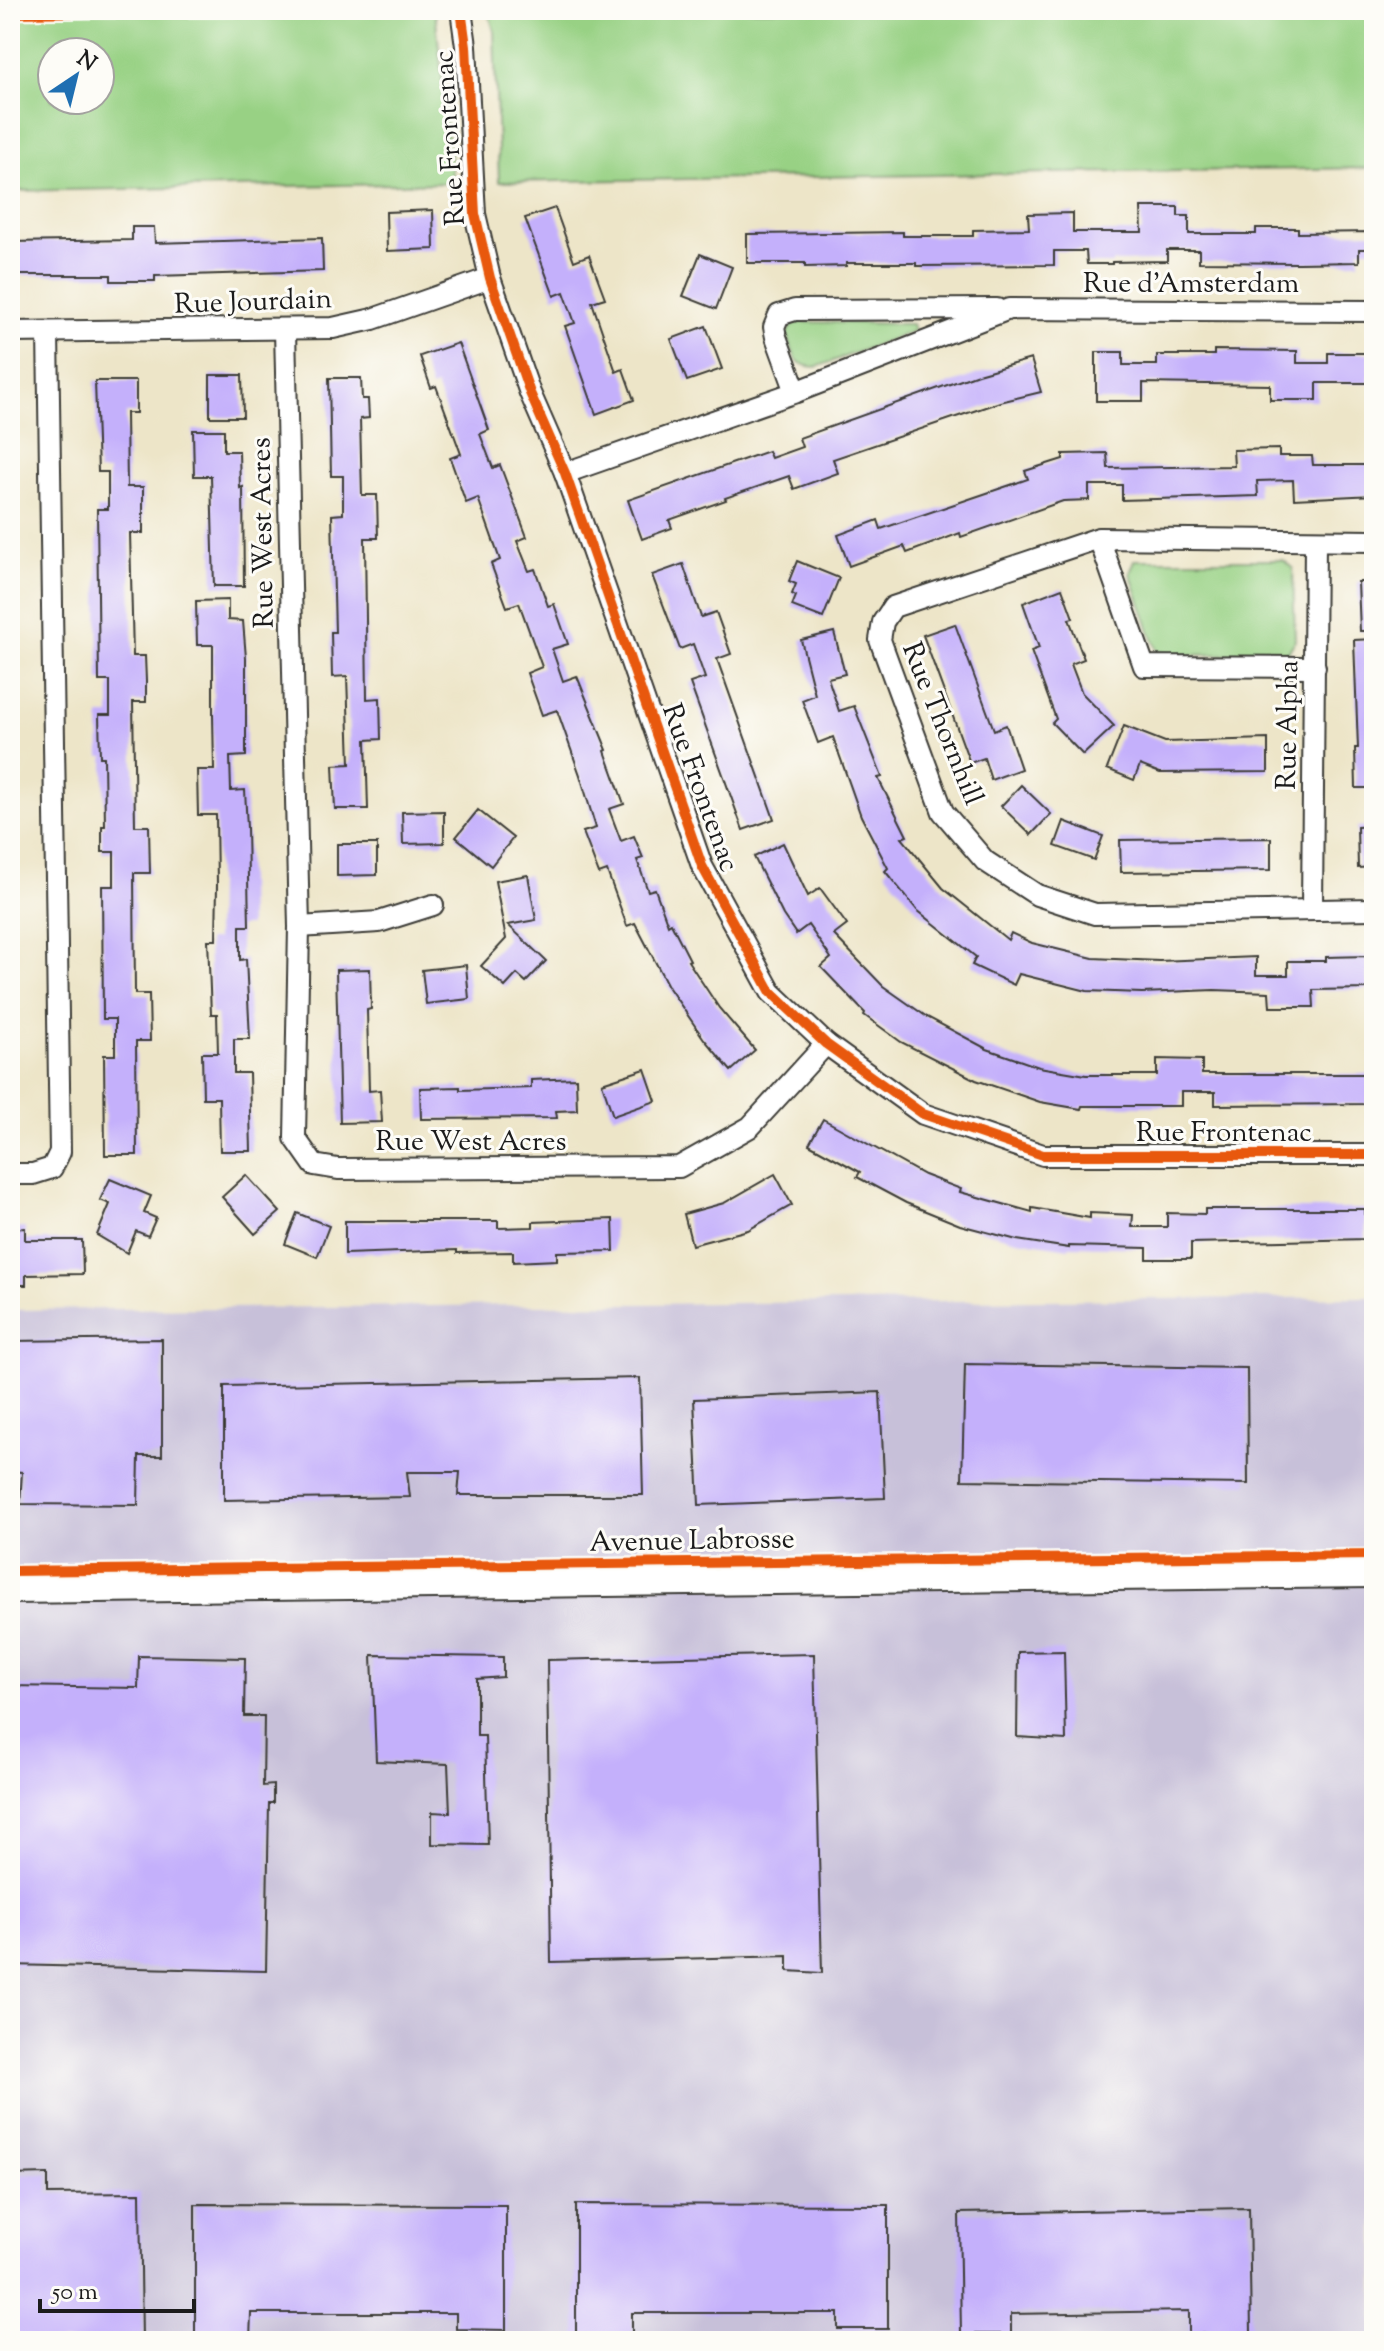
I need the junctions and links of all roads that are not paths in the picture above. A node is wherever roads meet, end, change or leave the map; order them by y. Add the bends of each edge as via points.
1 (461, 10) edge
2 (490, 278) junction
3 (1009, 309) junction
4 (1374, 311) edge
5 (285, 330) junction
6 (10, 332) edge
7 (48, 332) junction
8 (796, 392) junction
9 (565, 473) junction
10 (1099, 538) junction
11 (1315, 541) junction
12 (1374, 541) edge
13 (1315, 667) junction
14 (433, 905) dead end
15 (1374, 909) edge
16 (1312, 910) junction
17 (299, 927) junction
18 (826, 1044) junction
19 (1374, 1155) edge
20 (10, 1174) edge
21 (1374, 1574) edge
22 (10, 1590) edge

1 - 2 street, Rue Frontenac via 475,214
2 - 5 street, Rue Jourdain via 363,322
2 - 9 street, Rue Frontenac
3 - 4 street, Rue d'Amsterdam
3 - 8 street, Rue d'Amsterdam
3 - 8 street, Rue d'Amsterdam via 795,310 779,315 776,337
5 - 7 street, Rue Jourdain
5 - 17 street, Rue West Acres
6 - 7 street, Rue Jourdain
7 - 20 street via 60,1152 52,1168
8 - 9 street, Rue d'Amsterdam
9 - 18 street, Rue Frontenac via 702,866 771,992
10 - 11 street, Rue Thornhill
10 - 13 street via 1144,666
10 - 16 street, Rue Thornhill via 893,607 883,622 880,640 943,812 985,861 1037,895 1095,914
11 - 12 street, Rue Thornhill
11 - 13 street, Rue Alpha
13 - 16 street, Rue Alpha
14 - 17 street via 379,922
15 - 16 street, Rue Thornhill
17 - 18 street, Rue West Acres via 295,1138 314,1165 679,1167 750,1127
18 - 19 street, Rue Frontenac via 923,1114 1043,1155
21 - 22 street, Avenue Labrosse

